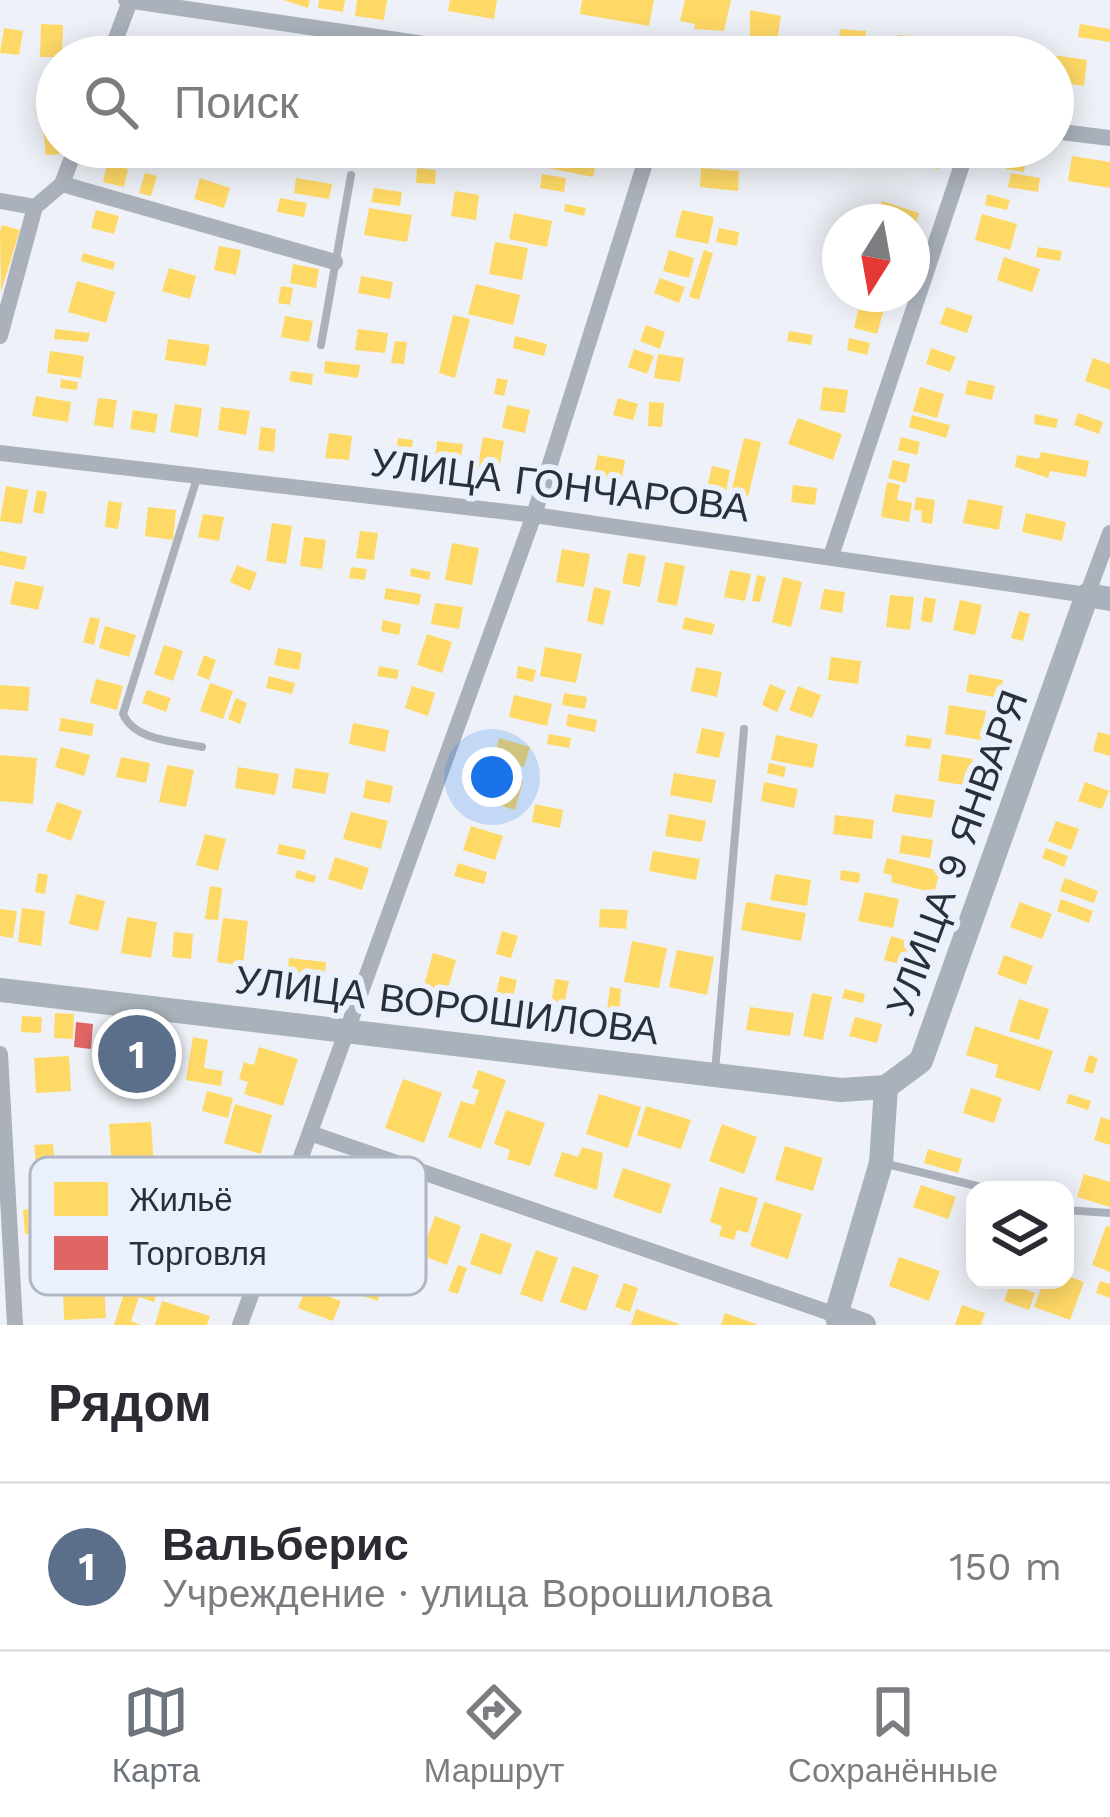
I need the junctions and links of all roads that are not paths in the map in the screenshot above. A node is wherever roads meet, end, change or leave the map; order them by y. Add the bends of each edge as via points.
1 (128, 0) edge
2 (116, 36) edge
3 (371, 36) edge
4 (1074, 133) edge
5 (1110, 139) edge
6 (68, 168) edge
7 (643, 168) edge
8 (961, 168) edge
9 (350, 175) dead end
10 (62, 184) junction
11 (0, 200) edge
12 (34, 207) junction
13 (335, 262) junction
14 (0, 336) edge
15 (321, 345) dead end
16 (0, 454) edge
17 (197, 478) junction
18 (534, 515) junction
19 (1110, 533) edge
20 (831, 556) junction
21 (1098, 597) edge
22 (744, 729) dead end
23 (202, 747) dead end
24 (0, 991) edge
25 (348, 1030) junction
26 (0, 1054) edge
27 (715, 1073) junction
28 (886, 1087) junction
29 (310, 1133) junction
30 (301, 1157) edge
31 (377, 1157) edge
32 (881, 1163) junction
33 (426, 1174) edge
34 (966, 1183) edge
35 (1074, 1211) edge
36 (1110, 1213) edge
37 (251, 1295) edge
38 (834, 1320) edge
39 (15, 1325) edge
40 (240, 1325) edge
41 (864, 1325) edge

1 - 2 street
1 - 3 street
4 - 5 street
6 - 10 street
7 - 18 street
8 - 20 street
9 - 13 lane
10 - 12 street
10 - 13 street
11 - 12 street
12 - 14 street
13 - 15 lane
16 - 17 street, УЛИЦА ГОНЧАРОВА
17 - 18 street, УЛИЦА ГОНЧАРОВА
17 - 23 lane via 122,714 145,735
18 - 20 street, УЛИЦА ГОНЧАРОВА
18 - 25 street
19 - 21 street, УЛИЦА 9 ЯНВАРЯ
20 - 21 street, УЛИЦА ГОНЧАРОВА
21 - 28 street, УЛИЦА 9 ЯНВАРЯ via 921,1061
22 - 27 lane
24 - 25 street, УЛИЦА ВОРОШИЛОВА
25 - 27 street, УЛИЦА ВОРОШИЛОВА
25 - 29 street
26 - 39 street
27 - 28 street, УЛИЦА ВОРОШИЛОВА via 841,1090
28 - 32 street
29 - 30 street
29 - 31 street
32 - 34 lane
32 - 38 street
33 - 38 street
35 - 36 lane
37 - 40 street
38 - 41 street

